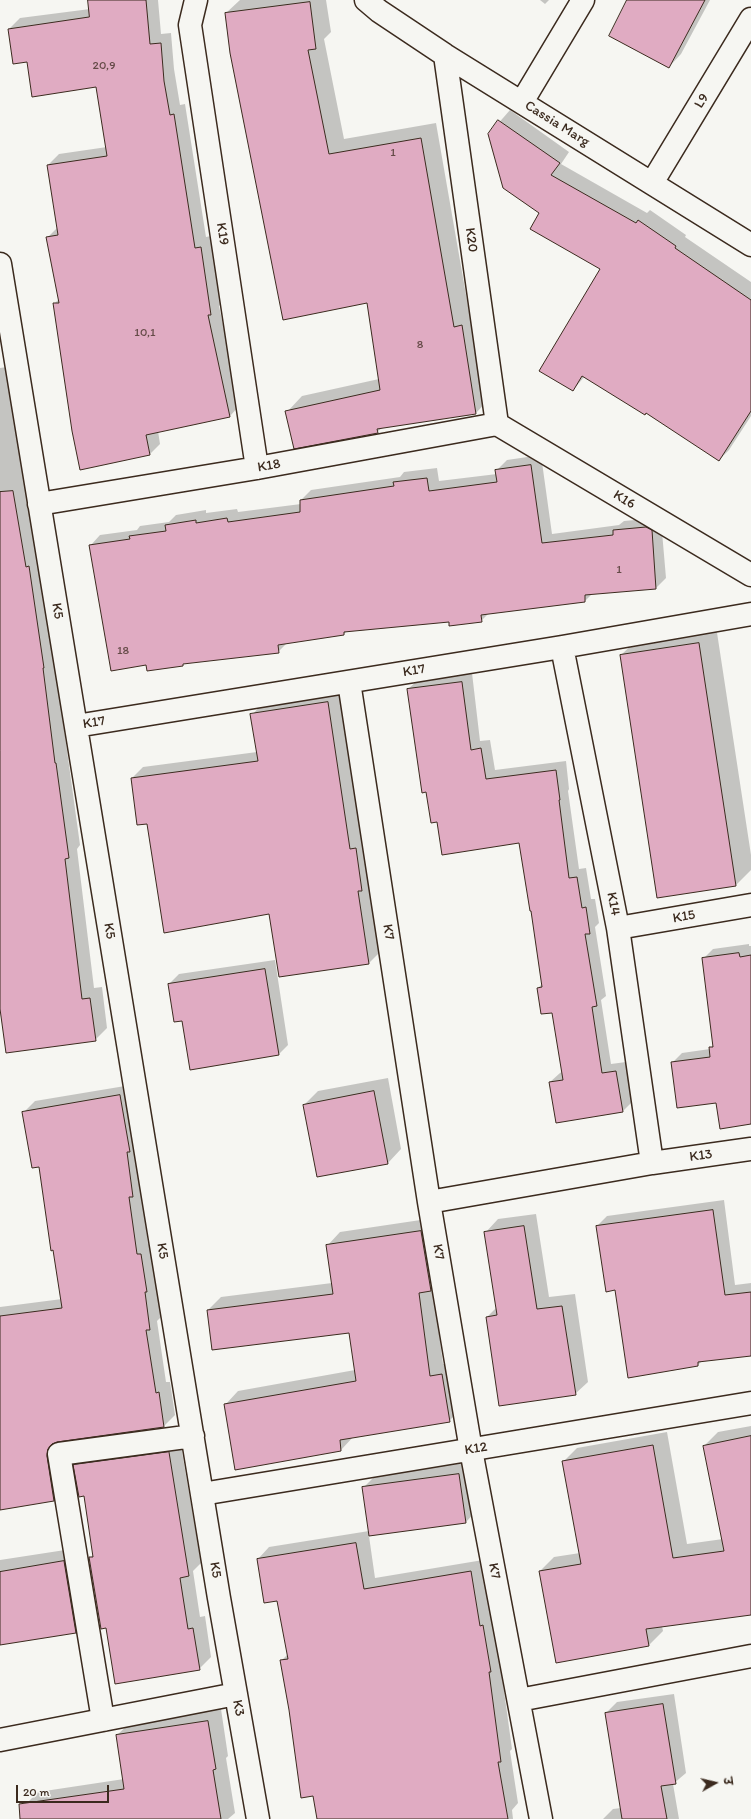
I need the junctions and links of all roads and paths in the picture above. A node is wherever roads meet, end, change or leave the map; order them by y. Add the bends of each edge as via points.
1 (196, 0) edge
2 (583, 0) edge
3 (377, 4) edge
4 (751, 19) edge
5 (445, 55) junction
6 (522, 102) junction
7 (652, 183) junction
8 (751, 244) edge
9 (0, 264) edge
10 (497, 424) junction
11 (257, 468) junction
12 (39, 504) junction
13 (751, 575) edge
14 (751, 614) edge
15 (562, 647) junction
16 (349, 682) junction
17 (76, 726) junction
18 (751, 905) edge
19 (618, 928) junction
20 (751, 1149) edge
21 (652, 1163) junction
22 (429, 1202) junction
23 (751, 1403) edge
24 (193, 1436) junction
25 (471, 1450) junction
26 (202, 1494) junction
27 (219, 1598) joint
28 (751, 1656) edge
29 (236, 1694) junction
30 (519, 1700) junction
31 (104, 1720) junction
32 (0, 1740) edge
33 (258, 1819) edge
34 (541, 1819) edge

1 - 11 street, K19 via 190,25
2 - 6 street
3 - 5 street, Cassia Marg
4 - 7 street, L9
5 - 6 street, Cassia Marg
5 - 10 street, K20
6 - 7 street, Cassia Marg
7 - 8 street, Cassia Marg
9 - 12 street, K5
10 - 11 street, K18
10 - 13 street, K16
11 - 12 street, K18
12 - 17 street, K5
14 - 15 street, K17
15 - 16 street, K17
15 - 19 street, K14
16 - 17 street, K17
16 - 22 street, K7
17 - 24 street, K5
18 - 19 street, K15
19 - 21 street, K14
20 - 21 street, K13
21 - 22 street, K13
22 - 25 street, K7
23 - 25 street, K12
24 - 26 street, K5
24 - 31 street via 60,1454
25 - 26 street, K12
25 - 30 street, K7
26 - 27 street, K5
27 - 29 street, K3
28 - 30 street
29 - 31 street
29 - 33 street, K3
30 - 34 street, K7
31 - 32 street

